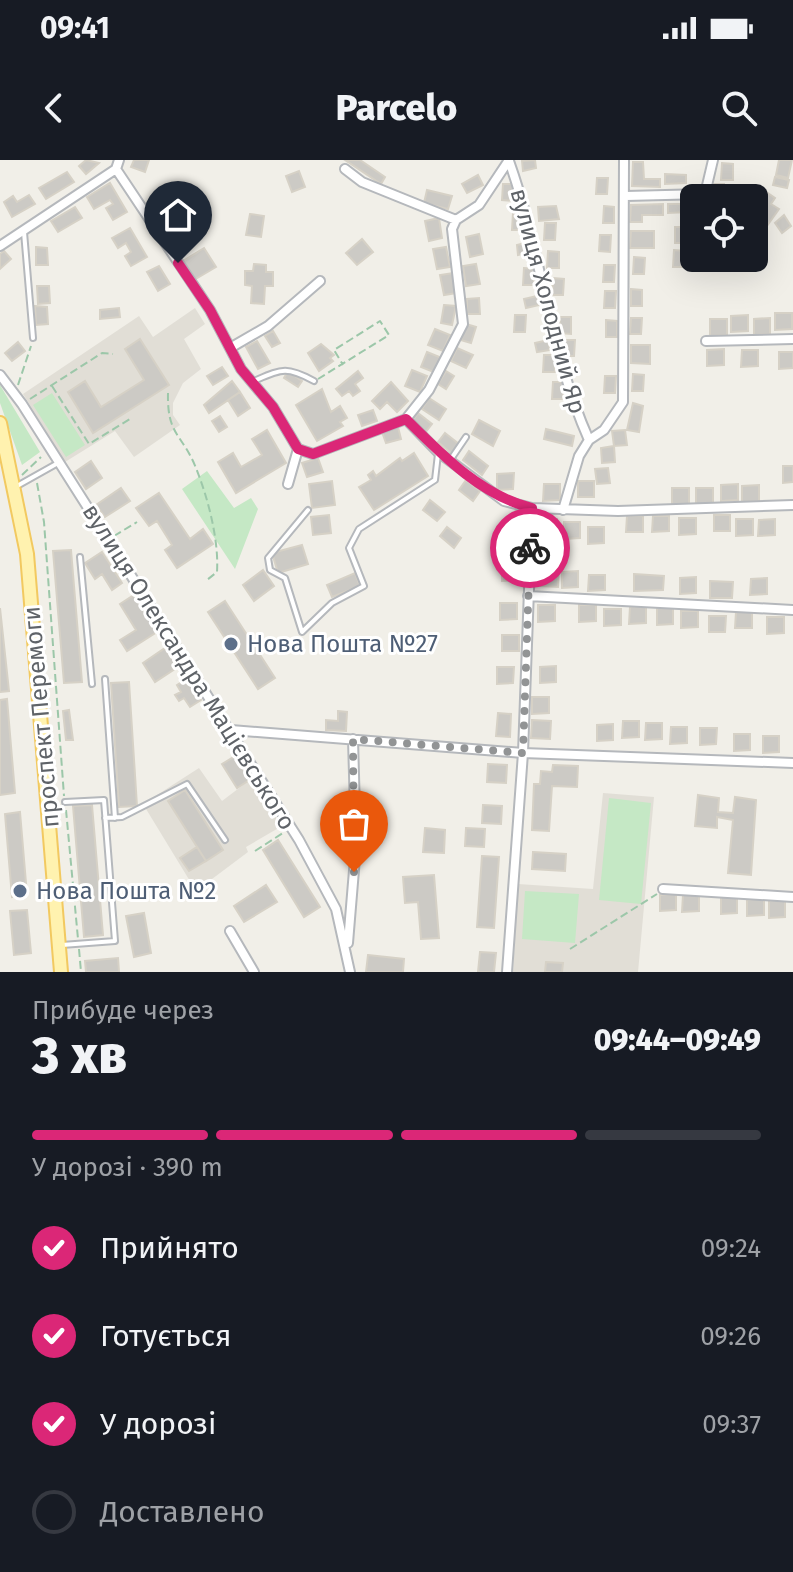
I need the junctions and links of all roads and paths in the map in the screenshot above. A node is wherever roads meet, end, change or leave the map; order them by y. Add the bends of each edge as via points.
1 (624, 160) edge
2 (713, 160) edge
3 (509, 161) edge
4 (117, 164) edge
5 (345, 169) dead end
6 (707, 184) edge
7 (626, 196) junction
8 (680, 196) edge
9 (456, 220) junction
10 (24, 230) junction
11 (0, 246) edge
12 (320, 281) dead end
13 (33, 338) joint
14 (793, 339) edge
15 (706, 341) dead end
16 (230, 348) junction
17 (113, 354) dead end
18 (343, 365) junction
19 (0, 375) edge
20 (314, 381) joint
21 (252, 382) junction
22 (52, 386) junction
23 (16, 390) dead end
24 (168, 393) dead end
25 (22, 404) junction
26 (130, 419) dead end
27 (406, 419) junction
28 (0, 423) edge
29 (466, 437) dead end
30 (589, 440) junction
31 (0, 447) edge
32 (298, 449) junction
33 (438, 452) junction
34 (41, 457) dead end
35 (449, 461) junction
36 (58, 462) junction
37 (7, 463) junction
38 (32, 466) junction
39 (35, 476) junction
40 (18, 481) junction
41 (288, 484) dead end
42 (793, 505) edge
43 (532, 508) junction
44 (308, 510) dead end
45 (563, 510) junction
46 (137, 522) dead end
47 (107, 540) junction
48 (80, 557) dead end
49 (207, 580) dead end
50 (528, 596) junction
51 (793, 610) edge
52 (105, 679) dead end
53 (92, 684) dead end
54 (231, 730) junction
55 (353, 739) junction
56 (523, 753) junction
57 (793, 763) edge
58 (65, 802) junction
59 (105, 818) junction
60 (115, 818) junction
61 (291, 828) junction
62 (225, 840) dead end
63 (255, 851) dead end
64 (663, 889) joint
65 (793, 897) edge
66 (230, 931) dead end
67 (79, 944) junction
68 (59, 945) junction
69 (348, 948) junction
70 (570, 949) dead end
71 (61, 972) edge
72 (81, 972) edge
73 (254, 972) edge
74 (350, 972) edge
75 (507, 972) edge

1 - 7 street
2 - 6 street
3 - 9 street via 479,205
3 - 30 street, вулиця Холодний Яр via 534,243 568,394
4 - 10 street
4 - 16 street
5 - 9 street via 362,182
7 - 8 street
7 - 30 street via 623,402 604,430
9 - 27 street via 452,229 463,324 436,379
10 - 11 street
10 - 13 lane
12 - 16 street via 268,326
13 - 23 path
14 - 15 street
16 - 21 street
17 - 22 path via 102,353
18 - 18 path via 389,335 380,321 334,350
18 - 20 path
19 - 25 street, вулиця Олександра Мацієвського
20 - 21 lane via 284,369
21 - 32 street
22 - 25 path
22 - 26 path via 89,444
24 - 49 path via 168,420 196,467 218,551 217,572
25 - 36 street, вулиця Олександра Мацієвського
27 - 32 street via 313,454
27 - 33 street
28 - 37 main road, проспект Перемоги
29 - 35 lane
30 - 45 street
31 - 37 main road, проспект Перемоги
32 - 41 street
33 - 35 street
33 - 44 lane via 435,480 359,529 349,548 364,586 332,603 302,632 285,578 270,570 268,558
34 - 38 path
35 - 43 street via 504,501
36 - 39 lane
36 - 47 street, вулиця Олександра Мацієвського
37 - 40 main road, проспект Перемоги
38 - 39 path
38 - 40 path
39 - 40 lane
39 - 58 path via 45,536
40 - 68 main road, проспект Перемоги
42 - 45 street
43 - 45 street
43 - 50 street
46 - 47 path
47 - 54 street, вулиця Олександра Мацієвського
48 - 53 lane
50 - 51 street
50 - 56 street
52 - 60 lane
54 - 55 street
54 - 61 street, вулиця Олександра Мацієвського
55 - 56 street
55 - 69 street via 356,846
56 - 57 street
56 - 75 street
58 - 59 lane via 104,800
58 - 67 path
59 - 60 lane
59 - 67 lane via 115,941
60 - 62 lane via 187,784
61 - 63 path
61 - 69 street, вулиця Олександра Мацієвського via 336,909
64 - 65 street
64 - 70 path
66 - 73 street
67 - 68 lane
67 - 72 path
68 - 71 main road, проспект Перемоги
69 - 74 street, вулиця Олександра Мацієвського

